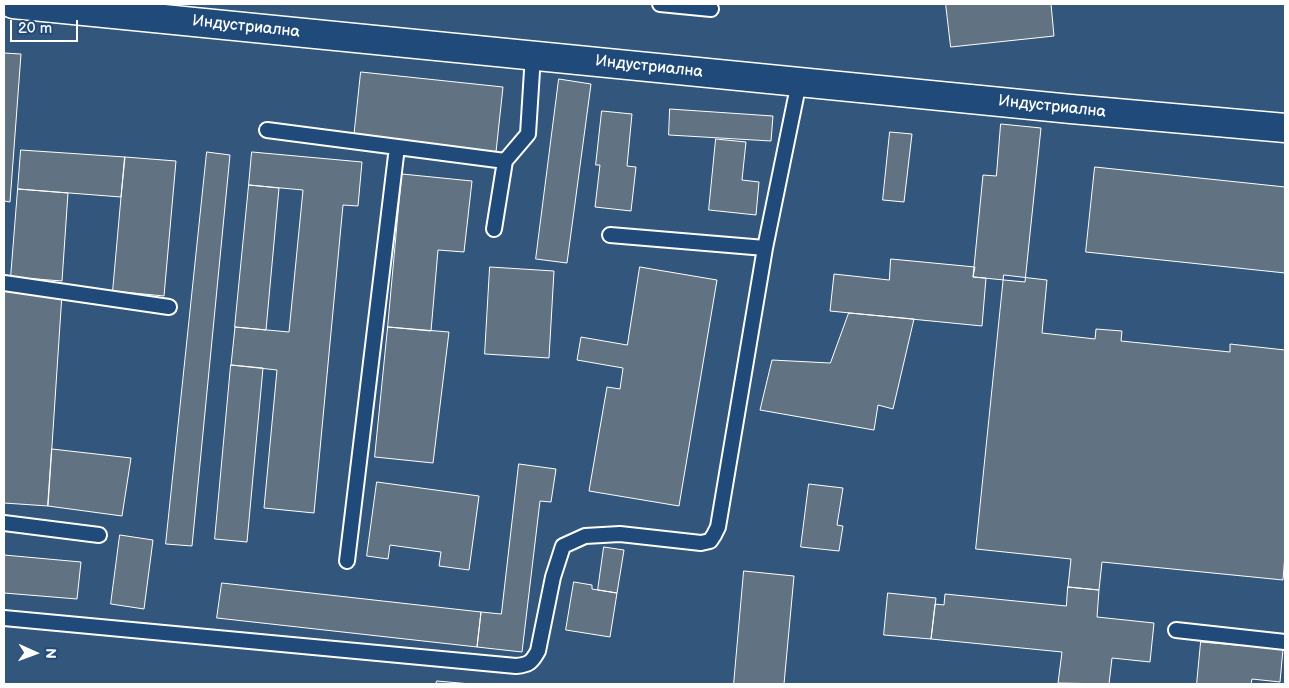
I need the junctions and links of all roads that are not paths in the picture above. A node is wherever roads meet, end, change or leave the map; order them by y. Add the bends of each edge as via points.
1 (13, 4) edge
2 (660, 4) edge
3 (94, 8) edge
4 (711, 9) dead end
5 (533, 55) junction
6 (798, 82) junction
7 (1285, 128) edge
8 (268, 130) dead end
9 (397, 147) junction
10 (505, 161) junction
11 (494, 229) dead end
12 (610, 235) dead end
13 (765, 248) junction
14 (4, 283) edge
15 (169, 307) dead end
16 (4, 523) edge
17 (99, 535) dead end
18 (347, 561) dead end
19 (4, 618) edge
20 (1176, 630) dead end
21 (1285, 642) edge

1 - 3 street, Индустриална
2 - 4 lane
3 - 5 street, Индустриална
5 - 6 street, Индустриална
5 - 10 lane via 528,134
6 - 7 street, Индустриална
6 - 13 lane
8 - 9 lane
9 - 10 lane
9 - 18 lane
10 - 11 lane
12 - 13 lane
13 - 19 lane via 718,527 714,535 710,541 701,543 620,534 585,536 563,546 553,577 538,651 524,666
14 - 15 lane
16 - 17 lane
20 - 21 lane

